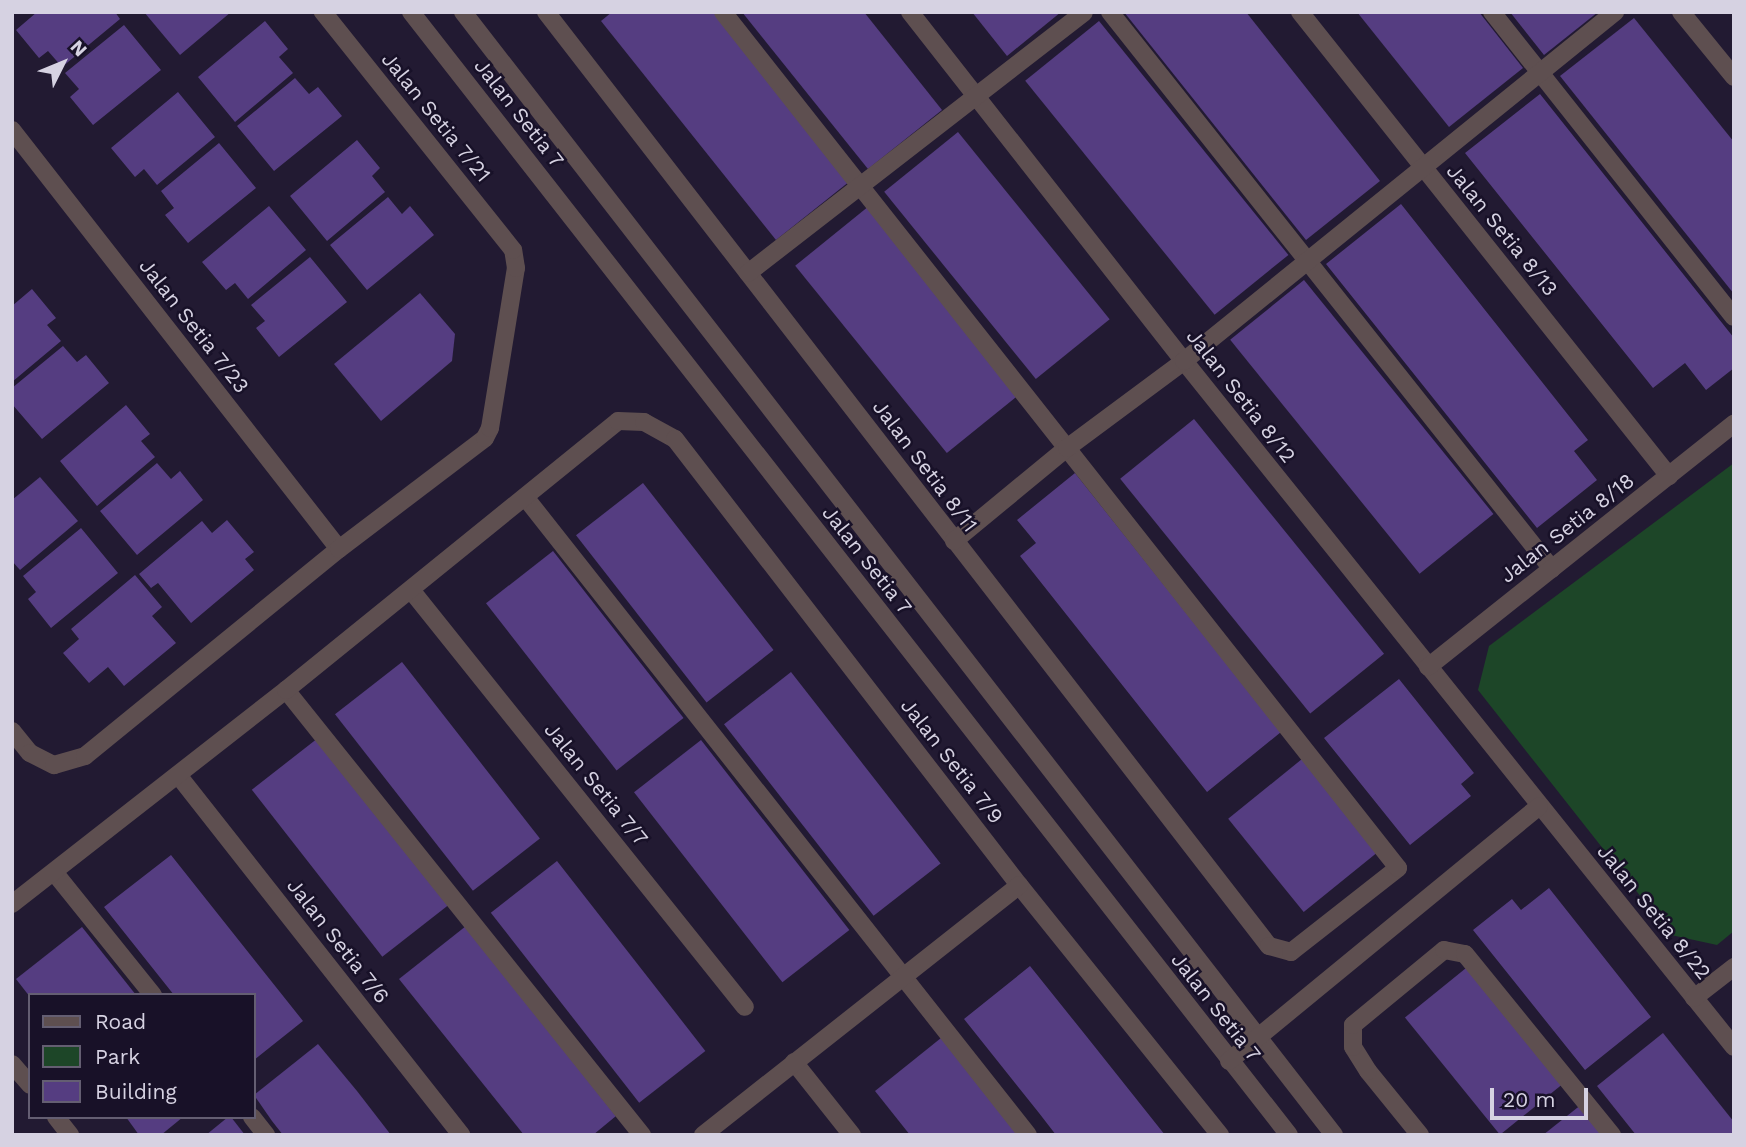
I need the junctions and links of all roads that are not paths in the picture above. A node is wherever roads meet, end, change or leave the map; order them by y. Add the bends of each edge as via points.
1 (323, 12) edge
2 (411, 12) edge
3 (463, 12) edge
4 (545, 12) edge
5 (723, 12) edge
6 (910, 12) edge
7 (1084, 12) edge
8 (1110, 12) edge
9 (1300, 12) edge
10 (1492, 12) edge
11 (1615, 12) edge
12 (1681, 12) edge
13 (1538, 71) junction
14 (1734, 77) edge
15 (978, 96) junction
16 (12, 130) edge
17 (1422, 166) junction
18 (859, 184) junction
19 (1307, 261) junction
20 (748, 272) junction
21 (1734, 317) edge
22 (1184, 360) junction
23 (1734, 424) edge
24 (1067, 448) junction
25 (1669, 476) junction
26 (525, 497) junction
27 (954, 541) junction
28 (339, 549) junction
29 (1552, 569) junction
30 (411, 590) junction
31 (1428, 667) junction
32 (286, 690) junction
33 (12, 730) edge
34 (178, 775) junction
35 (1539, 806) junction
36 (54, 872) junction
37 (1018, 885) junction
38 (12, 904) edge
39 (1734, 967) edge
40 (902, 977) junction
41 (151, 993) edge
42 (1694, 998) junction
43 (745, 1007) dead end
44 (1257, 1038) junction
45 (1734, 1047) edge
46 (1229, 1061) junction
47 (794, 1062) junction
48 (12, 1064) edge
49 (28, 1084) edge
50 (57, 1119) edge
51 (254, 1119) edge
52 (70, 1135) edge
53 (266, 1135) edge
54 (461, 1135) edge
55 (642, 1135) edge
56 (703, 1135) edge
57 (852, 1135) edge
58 (1028, 1135) edge
59 (1220, 1135) edge
60 (1289, 1135) edge
61 (1334, 1135) edge
62 (1420, 1135) edge
63 (1612, 1135) edge

1 - 28 street, Jalan Setia 7/21 via 513,250 516,268 485,438
2 - 46 street, Jalan Setia 7
3 - 44 street, Jalan Setia 7
4 - 20 street, Jalan Setia 8/11
5 - 18 street
6 - 15 street, Jalan Setia 8/12
7 - 15 street
8 - 19 street
9 - 17 street, Jalan Setia 8/13
10 - 13 street
11 - 13 street
12 - 14 street
13 - 17 street
13 - 21 street
15 - 18 street
15 - 22 street, Jalan Setia 8/12
16 - 28 street, Jalan Setia 7/23
17 - 19 street
17 - 25 street, Jalan Setia 8/13
18 - 20 street
18 - 24 street
19 - 22 street
19 - 29 street
20 - 27 street, Jalan Setia 8/11
22 - 24 street
22 - 31 street, Jalan Setia 8/12
23 - 25 street, Jalan Setia 8/18
24 - 27 street
24 - 27 street, Jalan Setia 8/11 via 1398,867 1292,952 1269,946
25 - 29 street, Jalan Setia 8/18
26 - 30 street
26 - 37 street, Jalan Setia 7/9 via 618,421 644,422 675,439
26 - 40 street
28 - 33 street via 85,757 54,765 30,753
29 - 31 street, Jalan Setia 8/18
30 - 32 street
30 - 43 street, Jalan Setia 7/7
31 - 35 street, Jalan Setia 8/12
32 - 34 street
32 - 55 street
34 - 36 street
34 - 54 street, Jalan Setia 7/6
35 - 42 street, Jalan Setia 8/22
35 - 44 street
36 - 38 street
36 - 41 street
37 - 40 street
37 - 59 street, Jalan Setia 7/9
39 - 42 street
40 - 47 street
40 - 58 street
42 - 45 street, Jalan Setia 8/22
44 - 46 street
44 - 61 street, Jalan Setia 7
46 - 60 street, Jalan Setia 7
47 - 56 street
47 - 57 street
48 - 49 street
50 - 52 street
51 - 53 street
62 - 63 street via 1353,1047 1353,1025 1444,950 1465,954

